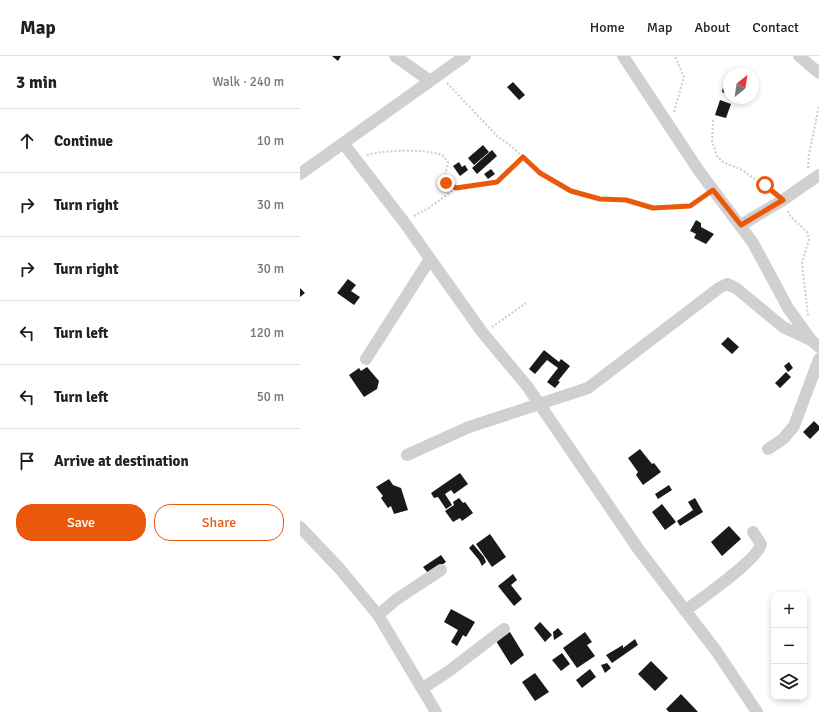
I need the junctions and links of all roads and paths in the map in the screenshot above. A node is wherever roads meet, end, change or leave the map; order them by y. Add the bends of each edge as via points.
1 (394, 56) edge
2 (465, 56) edge
3 (623, 56) edge
4 (675, 56) edge
5 (799, 56) edge
6 (819, 72) edge
7 (435, 78) junction
8 (819, 106) edge
9 (713, 120) dead end
10 (669, 124) junction
11 (343, 143) junction
12 (523, 157) junction
13 (354, 158) junction
14 (300, 174) edge
15 (819, 175) edge
16 (804, 186) junction
17 (456, 188) junction
18 (713, 190) junction
19 (783, 200) junction
20 (404, 222) junction
21 (741, 225) junction
22 (430, 259) junction
23 (526, 303) dead end
24 (802, 328) junction
25 (482, 332) junction
26 (815, 344) edge
27 (366, 359) dead end
28 (819, 359) edge
29 (539, 404) junction
30 (768, 449) dead end
31 (407, 455) dead end
32 (300, 527) edge
33 (753, 532) dead end
34 (441, 570) dead end
35 (685, 611) junction
36 (378, 615) junction
37 (504, 629) dead end
38 (423, 688) junction
39 (436, 712) edge
40 (757, 712) edge

1 - 7 street
2 - 7 street
3 - 10 street
4 - 10 path via 684,77
5 - 6 street
7 - 11 street
7 - 12 path
8 - 16 path
9 - 19 path via 712,141 717,156 723,162 742,170 765,185
10 - 18 street
11 - 13 street
11 - 14 street
12 - 17 path via 497,182
12 - 18 path via 540,173 571,191 600,199 626,200 653,208 690,206
13 - 17 path via 378,152 438,154 448,162 444,180
13 - 20 street
15 - 16 street
16 - 19 street
17 - 20 path
18 - 21 street
19 - 21 street
19 - 24 path via 790,216 804,229 809,239 802,263 808,317
20 - 22 street
21 - 24 street
22 - 25 street
22 - 27 street
23 - 25 path
24 - 26 street
25 - 29 street
26 - 29 street via 783,327 736,288 727,284 588,388
28 - 30 street via 794,426 783,439
29 - 31 street via 469,427
29 - 35 street
32 - 36 street
33 - 35 street via 761,544 757,552
34 - 36 street
35 - 40 street via 717,652
36 - 38 street
37 - 38 street
38 - 39 street

